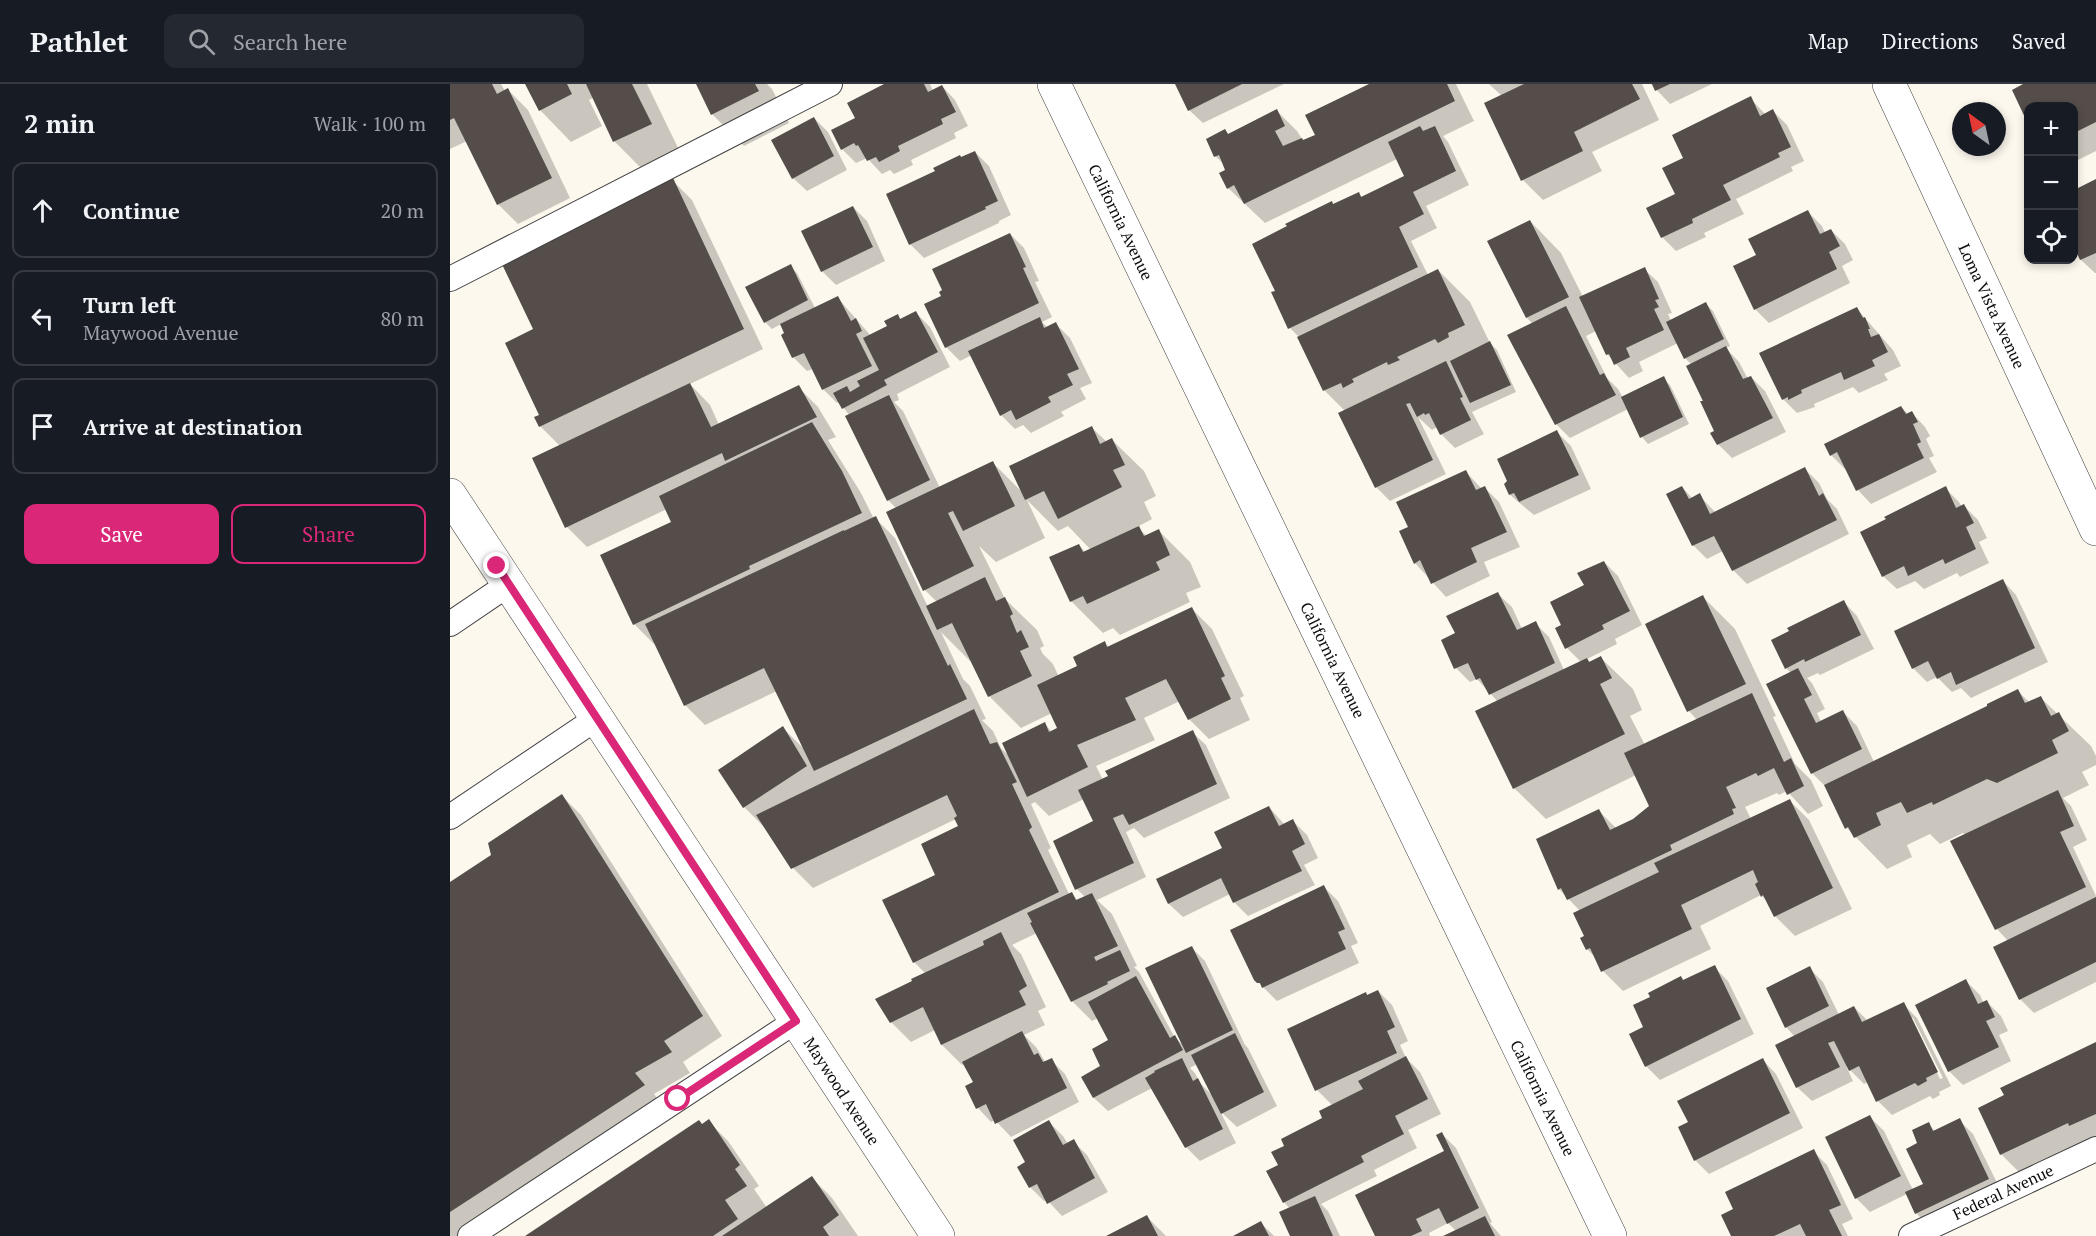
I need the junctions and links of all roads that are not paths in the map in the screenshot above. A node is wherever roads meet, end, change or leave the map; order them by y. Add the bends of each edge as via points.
1 (830, 84) edge
2 (1054, 84) edge
3 (1889, 84) edge
4 (450, 279) edge
5 (450, 495) edge
6 (2096, 529) edge
7 (509, 584) junction
8 (450, 624) edge
9 (597, 718) junction
10 (450, 817) edge
11 (796, 1021) junction
12 (2096, 1149) edge
13 (470, 1236) edge
14 (938, 1236) edge
15 (1610, 1236) edge
16 (1911, 1236) edge

1 - 4 lane
2 - 15 street, California Avenue
3 - 6 street, Loma Vista Avenue
5 - 7 street, Maywood Avenue
7 - 8 lane
7 - 9 street, Maywood Avenue
9 - 10 lane
9 - 11 street, Maywood Avenue
11 - 13 lane
11 - 14 street, Maywood Avenue
12 - 16 lane, Federal Avenue

